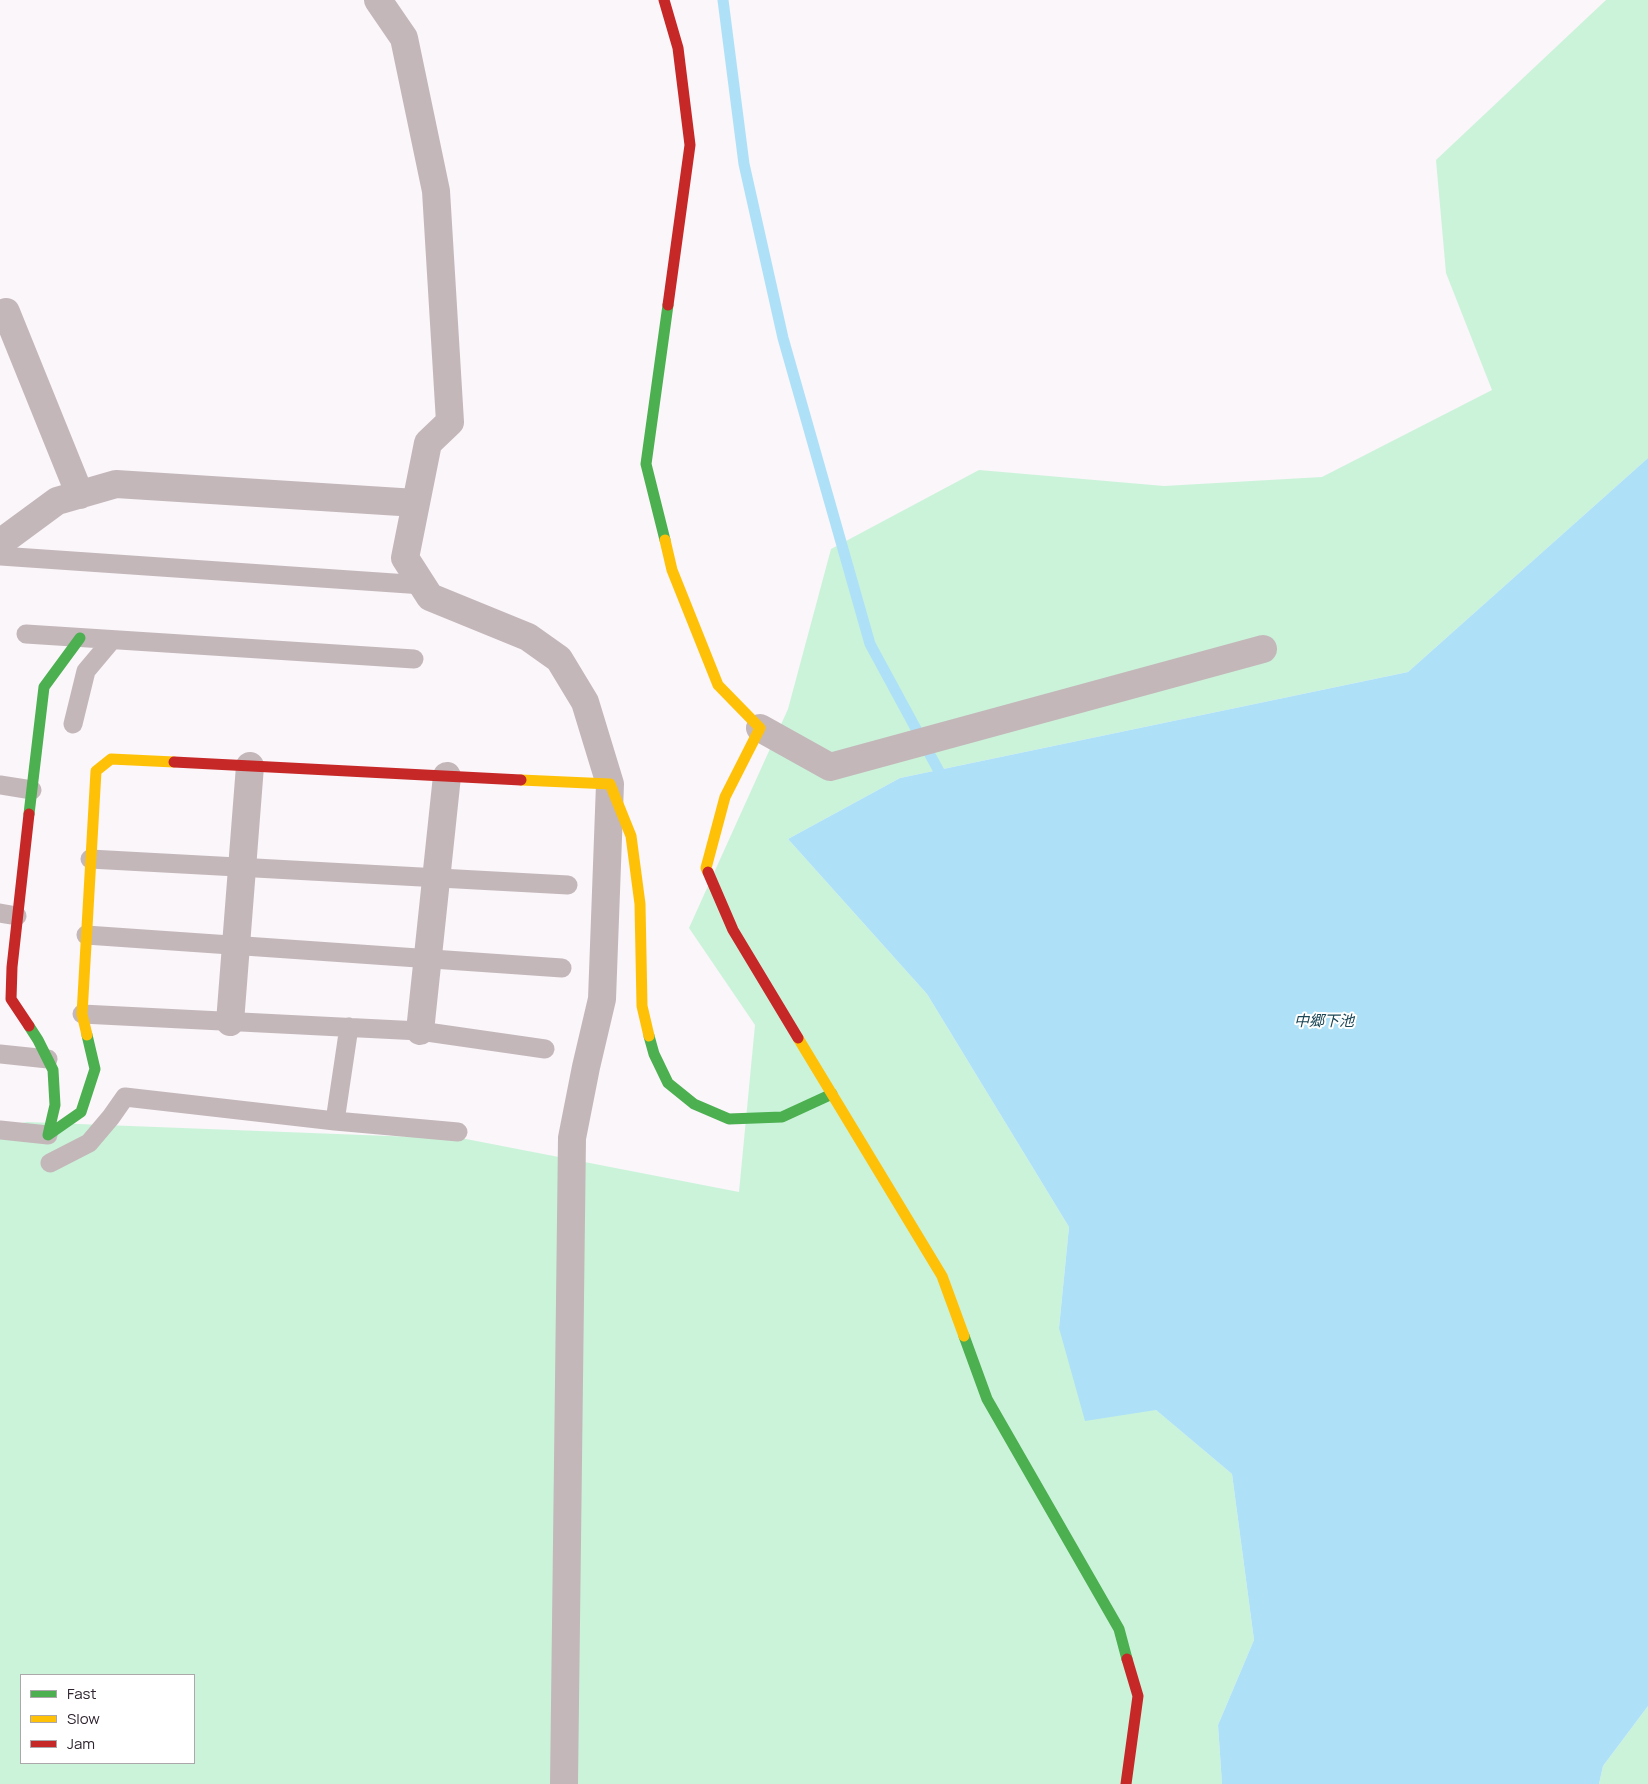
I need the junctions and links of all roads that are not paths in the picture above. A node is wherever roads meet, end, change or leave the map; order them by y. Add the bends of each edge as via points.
1 (378, 0) edge
2 (664, 0) edge
3 (6, 312) dead end
4 (80, 495) junction
5 (416, 503) junction
6 (0, 543) edge
7 (0, 556) edge
8 (423, 585) junction
9 (26, 634) dead end
10 (80, 638) junction
11 (112, 640) junction
12 (1263, 649) dead end
13 (414, 659) dead end
14 (73, 724) dead end
15 (760, 728) junction
16 (250, 766) junction
17 (447, 776) junction
18 (610, 784) junction
19 (0, 785) edge
20 (32, 790) junction
21 (90, 859) junction
22 (242, 867) junction
23 (437, 878) junction
24 (568, 884) dead end
25 (9, 914) edge
26 (86, 935) junction
27 (236, 945) junction
28 (428, 959) junction
29 (562, 968) dead end
30 (6, 981) edge
31 (82, 1014) junction
32 (230, 1022) junction
33 (349, 1027) junction
34 (420, 1031) junction
35 (545, 1049) dead end
36 (0, 1054) edge
37 (48, 1060) junction
38 (832, 1094) junction
39 (335, 1122) junction
40 (0, 1130) edge
41 (458, 1132) dead end
42 (48, 1135) junction
43 (50, 1163) dead end
44 (564, 1784) edge
45 (1126, 1784) edge

1 - 5 street via 404,38 436,191 450,422 428,443
2 - 15 street via 678,48 690,146 646,464 672,570 718,685
3 - 4 street
4 - 5 street via 116,484
4 - 6 street via 57,501
5 - 8 street via 405,558
7 - 8 lane
8 - 18 street via 430,596 528,637 559,659 585,702
9 - 10 lane
10 - 11 lane
10 - 20 street via 44,687
11 - 13 lane
11 - 14 lane via 86,671
12 - 15 street via 830,767
15 - 38 street via 725,797 706,868 733,930
16 - 17 street
16 - 21 street via 111,759 96,771
16 - 22 street
17 - 18 street
17 - 23 street
18 - 38 street via 631,836 640,904 642,1006 654,1054 668,1083 694,1104 729,1119 782,1117
18 - 44 street via 602,999 572,1138
19 - 20 lane
20 - 25 street
21 - 22 lane
21 - 26 street
22 - 23 lane
22 - 27 street
23 - 24 lane
23 - 28 street
25 - 30 street
26 - 27 lane
26 - 31 street
27 - 28 lane
27 - 32 street
28 - 29 lane
28 - 34 street
30 - 37 street via 11,999
31 - 32 lane
31 - 42 street via 95,1069 81,1112
32 - 33 lane
33 - 34 lane
33 - 39 lane
34 - 35 lane
36 - 37 lane
37 - 42 street via 55,1105
38 - 45 street via 942,1276 987,1399 1119,1630 1138,1696
39 - 41 lane
39 - 43 lane via 125,1097 89,1143
40 - 42 lane

